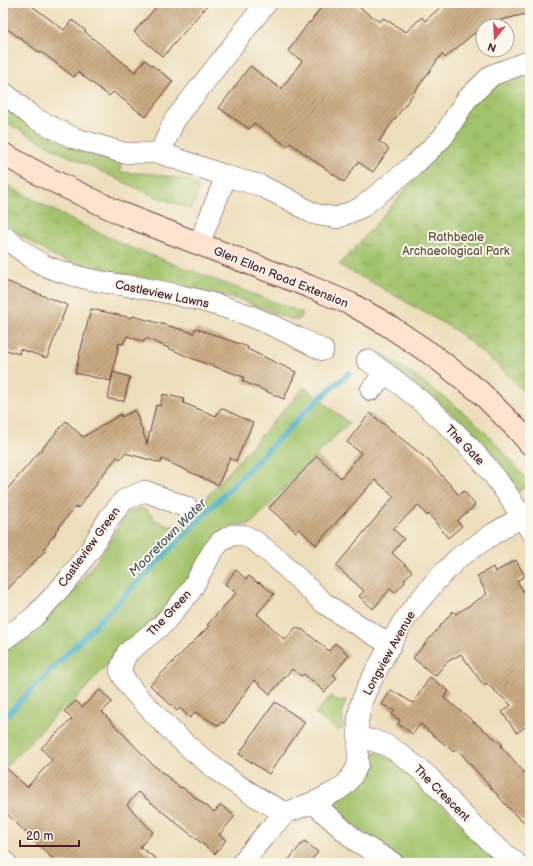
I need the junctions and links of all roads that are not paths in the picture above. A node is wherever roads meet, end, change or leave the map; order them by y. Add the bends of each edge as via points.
1 (266, 3) edge
2 (530, 61) edge
3 (3, 92) edge
4 (160, 153) junction
5 (3, 154) edge
6 (226, 176) junction
7 (3, 236) edge
8 (199, 244) junction
9 (323, 350) dead end
10 (367, 360) dead end
11 (385, 373) junction
12 (371, 390) dead end
13 (530, 444) edge
14 (188, 508) dead end
15 (527, 519) edge
16 (3, 640) edge
17 (391, 644) junction
18 (359, 739) junction
19 (319, 800) junction
20 (286, 813) junction
21 (3, 860) edge
22 (6, 863) edge
23 (242, 863) edge
24 (393, 863) edge
25 (516, 863) edge

1 - 4 street via 174,121
2 - 6 street via 492,75 466,100 444,137 414,165 362,207 337,218 314,214 259,185
3 - 4 street via 34,118 74,138 124,153
4 - 6 street
5 - 8 street, Glen Ellan Road Extension via 122,214
6 - 8 street
7 - 9 street, Castleview Lawns via 47,267 223,307 259,319
8 - 13 street, Glen Ellan Road Extension via 351,304 386,324 434,356 480,392
10 - 11 street, The Gate
11 - 12 street
11 - 15 street, The Gate via 427,406 481,460
14 - 16 street, Castleview Green via 145,491 124,500 68,580 34,617
15 - 17 street, Longview Avenue via 493,534 458,558 414,607
17 - 18 street, Longview Avenue via 361,703 358,720
17 - 20 street, The Green via 324,603 255,541 242,535 232,535 220,542 212,552 190,592 162,624 127,653 120,670 124,680 158,718 225,776
18 - 19 street, Longview Avenue via 358,764 354,773 346,784
18 - 25 street, The Crescent via 372,740 399,753 428,776 489,841
19 - 20 street, Longview Avenue
19 - 24 street via 321,810 356,841
20 - 23 street, Longview Avenue
21 - 22 street

